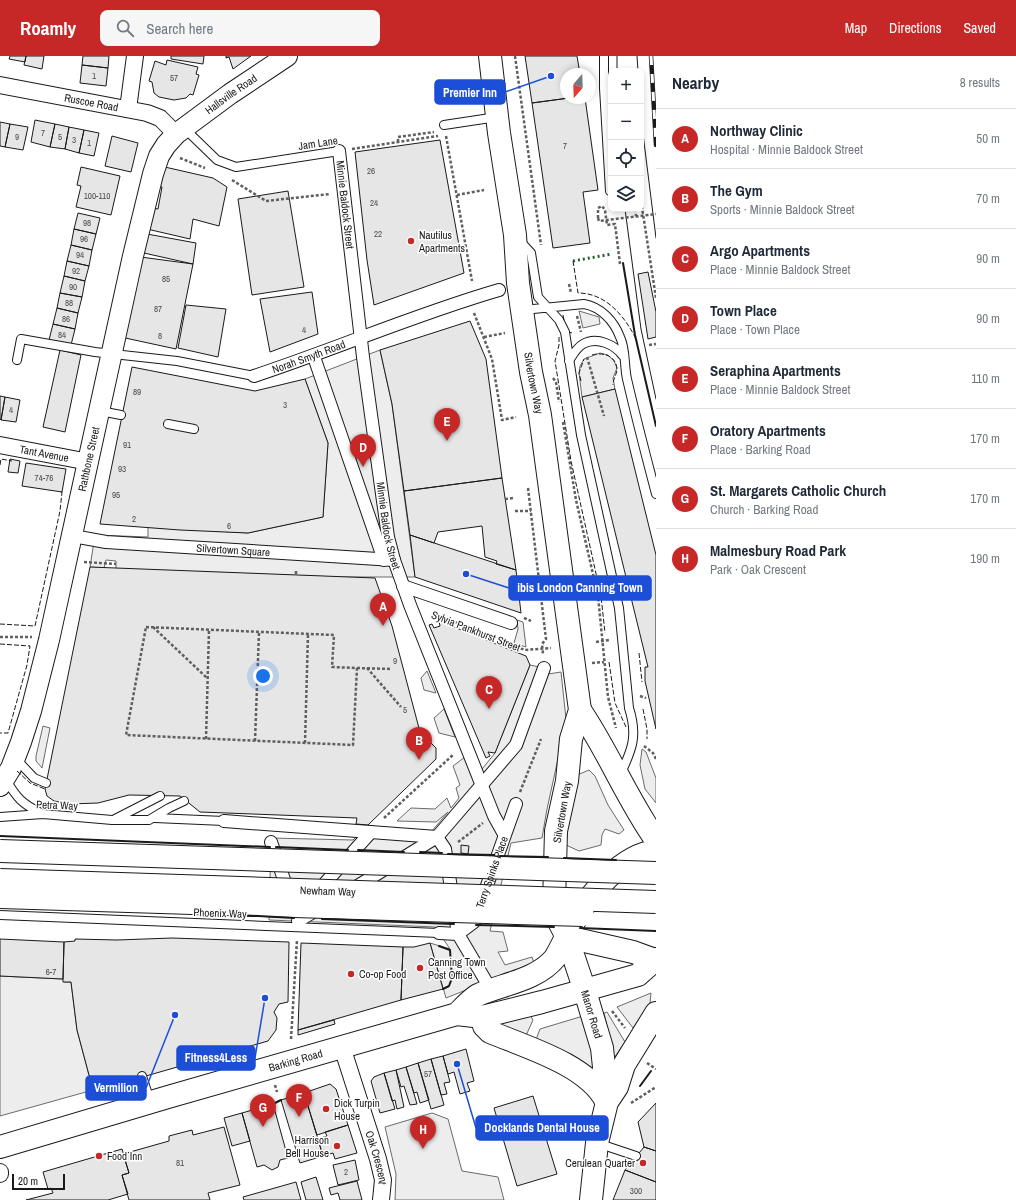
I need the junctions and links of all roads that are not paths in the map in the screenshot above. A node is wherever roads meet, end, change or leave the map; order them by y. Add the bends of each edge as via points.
1 (135, 56) edge
2 (287, 56) edge
3 (490, 56) edge
4 (604, 56) edge
5 (0, 85) edge
6 (128, 109) junction
7 (497, 116) junction
8 (444, 125) dead end
9 (180, 131) junction
10 (339, 150) joint
11 (609, 176) edge
12 (515, 236) junction
13 (499, 290) dead end
14 (547, 307) junction
15 (522, 310) junction
16 (361, 339) junction
17 (112, 354) junction
18 (314, 357) junction
19 (624, 357) junction
20 (17, 360) dead end
21 (569, 361) junction
22 (254, 376) joint
23 (100, 411) junction
24 (121, 414) dead end
25 (168, 424) dead end
26 (194, 429) dead end
27 (0, 445) edge
28 (89, 462) junction
29 (656, 494) edge
30 (73, 536) junction
31 (389, 560) junction
32 (403, 586) junction
33 (511, 623) dead end
34 (544, 668) dead end
35 (580, 710) junction
36 (15, 758) junction
37 (619, 778) junction
38 (3, 783) edge
39 (46, 783) dead end
40 (481, 784) junction
41 (160, 796) dead end
42 (184, 801) dead end
43 (516, 804) road end
44 (43, 814) junction
45 (0, 817) edge
46 (155, 818) junction
47 (112, 820) junction
48 (224, 821) joint
49 (370, 832) junction
50 (504, 834) junction
51 (436, 837) junction
52 (656, 840) edge
53 (271, 842) dead end
54 (0, 851) edge
55 (656, 851) edge
56 (0, 868) edge
57 (656, 873) edge
58 (0, 880) edge
59 (319, 888) junction
60 (656, 890) edge
61 (0, 897) edge
62 (656, 902) edge
63 (319, 909) junction
64 (0, 915) edge
65 (656, 917) edge
66 (298, 921) junction
67 (319, 925) junction
68 (439, 933) joint
69 (458, 934) junction
70 (568, 937) junction
71 (656, 959) edge
72 (488, 987) junction
73 (584, 988) junction
74 (656, 1013) edge
75 (457, 1014) junction
76 (482, 1017) junction
77 (342, 1047) junction
78 (142, 1076) dead end
79 (604, 1098) junction
80 (150, 1102) junction
81 (598, 1143) junction
82 (0, 1147) edge
83 (636, 1156) dead end
84 (381, 1200) edge
85 (591, 1200) edge

1 - 6 street
2 - 9 street, Hallsville Road
3 - 7 main road, Silvertown Way
4 - 11 lane
5 - 6 street, Ruscoe Road
6 - 9 street, Ruscoe Road via 160,118
7 - 8 lane
7 - 12 main road, Silvertown Way
9 - 10 lane, Jam Lane via 201,143 217,160 236,167
9 - 17 street, Rathbone Street via 166,145 153,174
10 - 16 street, Minnie Baldock Street
12 - 14 lane via 531,253 538,297
12 - 15 main road, Silvertown Way
13 - 16 street, Norah Smyth Road via 470,298
14 - 15 lane
14 - 19 lane via 584,304 592,305 603,312 621,338
14 - 21 lane via 559,320 565,332
15 - 35 main road, Silvertown Way via 540,415
16 - 18 street, Norah Smyth Road
16 - 31 street, Minnie Baldock Street
17 - 20 lane, Norah Smyth Road via 21,339
17 - 22 lane, Norah Smyth Road via 176,361
17 - 23 street, Rathbone Street
18 - 22 street, Norah Smyth Road
18 - 31 street
19 - 21 lane via 608,343 595,341 584,343 575,350
19 - 29 lane
21 - 37 lane via 581,435 619,608 629,708 634,722 634,741
23 - 24 lane
23 - 28 street, Rathbone Street
25 - 26 lane
27 - 28 street, Tant Avenue
28 - 30 street, Rathbone Street
30 - 31 street, Silvertown Square via 106,542
30 - 36 street, Rathbone Street via 33,704
31 - 32 street, Minnie Baldock Street
32 - 33 street, Sylvia Pankhurst Street
32 - 40 street, Minnie Baldock Street
34 - 40 street via 516,745
35 - 37 main road, Silvertown Way via 595,732
35 - 70 main road, Silvertown Way via 571,739 567,781 556,831 554,904 558,920
36 - 38 street, Rathbone Street
36 - 39 lane via 34,778
37 - 52 main road, Silvertown Way
38 - 44 lane via 25,806
40 - 50 street, Minnie Baldock Street
40 - 51 street
41 - 47 lane
42 - 46 lane
43 - 50 street, Terry Spinks Place
44 - 45 lane, Petra Way
44 - 47 lane, Petra Way
46 - 47 lane, Petra Way via 141,821
46 - 48 lane, Petra Way
48 - 49 street
49 - 51 street
49 - 59 street
50 - 69 street, Terry Spinks Place via 474,922
51 - 63 street
51 - 69 street via 445,849
53 - 66 street
54 - 57 main road, bridge
55 - 70 main road, Barking Road via 634,857 612,874 582,908
56 - 60 main road, Newham Way
58 - 62 main road, Newham Way, bridge
59 - 63 street
59 - 66 street
61 - 65 main road, Newham Way, bridge
63 - 66 street
63 - 67 street
64 - 67 lane, Phoenix Way
67 - 68 lane, Phoenix Way
68 - 69 street
69 - 72 street
70 - 71 main road
70 - 72 main road, Barking Road via 550,965 538,972
70 - 73 main road, Manor Road
71 - 73 main road via 638,975
72 - 75 main road, Barking Road
73 - 76 main road
73 - 79 main road, Manor Road via 602,1048
74 - 79 main road, Manor Road via 624,1065 617,1087
75 - 76 main road
75 - 77 main road, Barking Road
76 - 79 main road via 484,1026 490,1032 581,1073
77 - 80 main road, Barking Road
77 - 84 street, Oak Crescent via 378,1159 383,1180
78 - 80 lane
79 - 81 main road, Manor Road
80 - 82 main road, Barking Road
81 - 83 lane
81 - 85 main road, Manor Road

